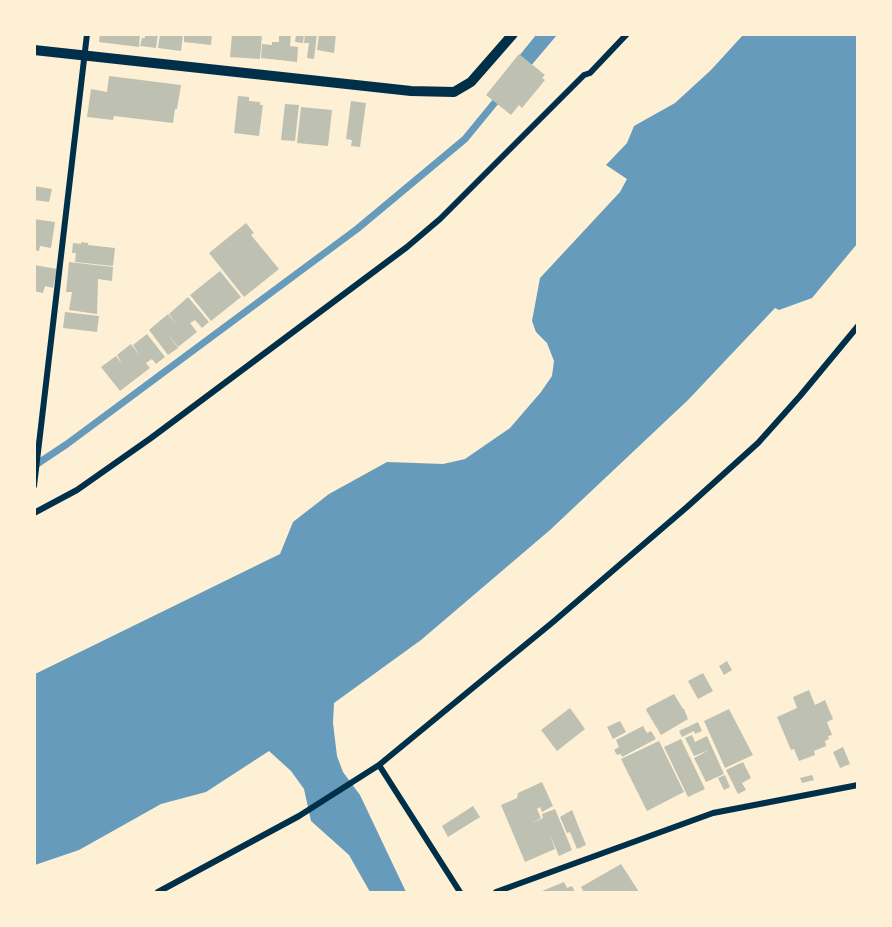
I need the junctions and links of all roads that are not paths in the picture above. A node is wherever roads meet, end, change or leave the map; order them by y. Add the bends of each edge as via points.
1 (87, 34) edge
2 (513, 34) edge
3 (627, 34) edge
4 (34, 50) edge
5 (84, 54) junction
6 (858, 326) edge
7 (34, 486) edge
8 (34, 513) edge
9 (380, 765) junction
10 (858, 784) edge
11 (158, 892) edge
12 (460, 892) edge
13 (496, 892) edge

1 - 5 street
2 - 5 street via 471,82 454,92 411,91
3 - 8 street via 407,247 151,438 77,490
4 - 5 street
5 - 7 street
6 - 9 street via 758,443 553,622
9 - 11 street via 299,816
9 - 12 street
10 - 13 street via 713,813

